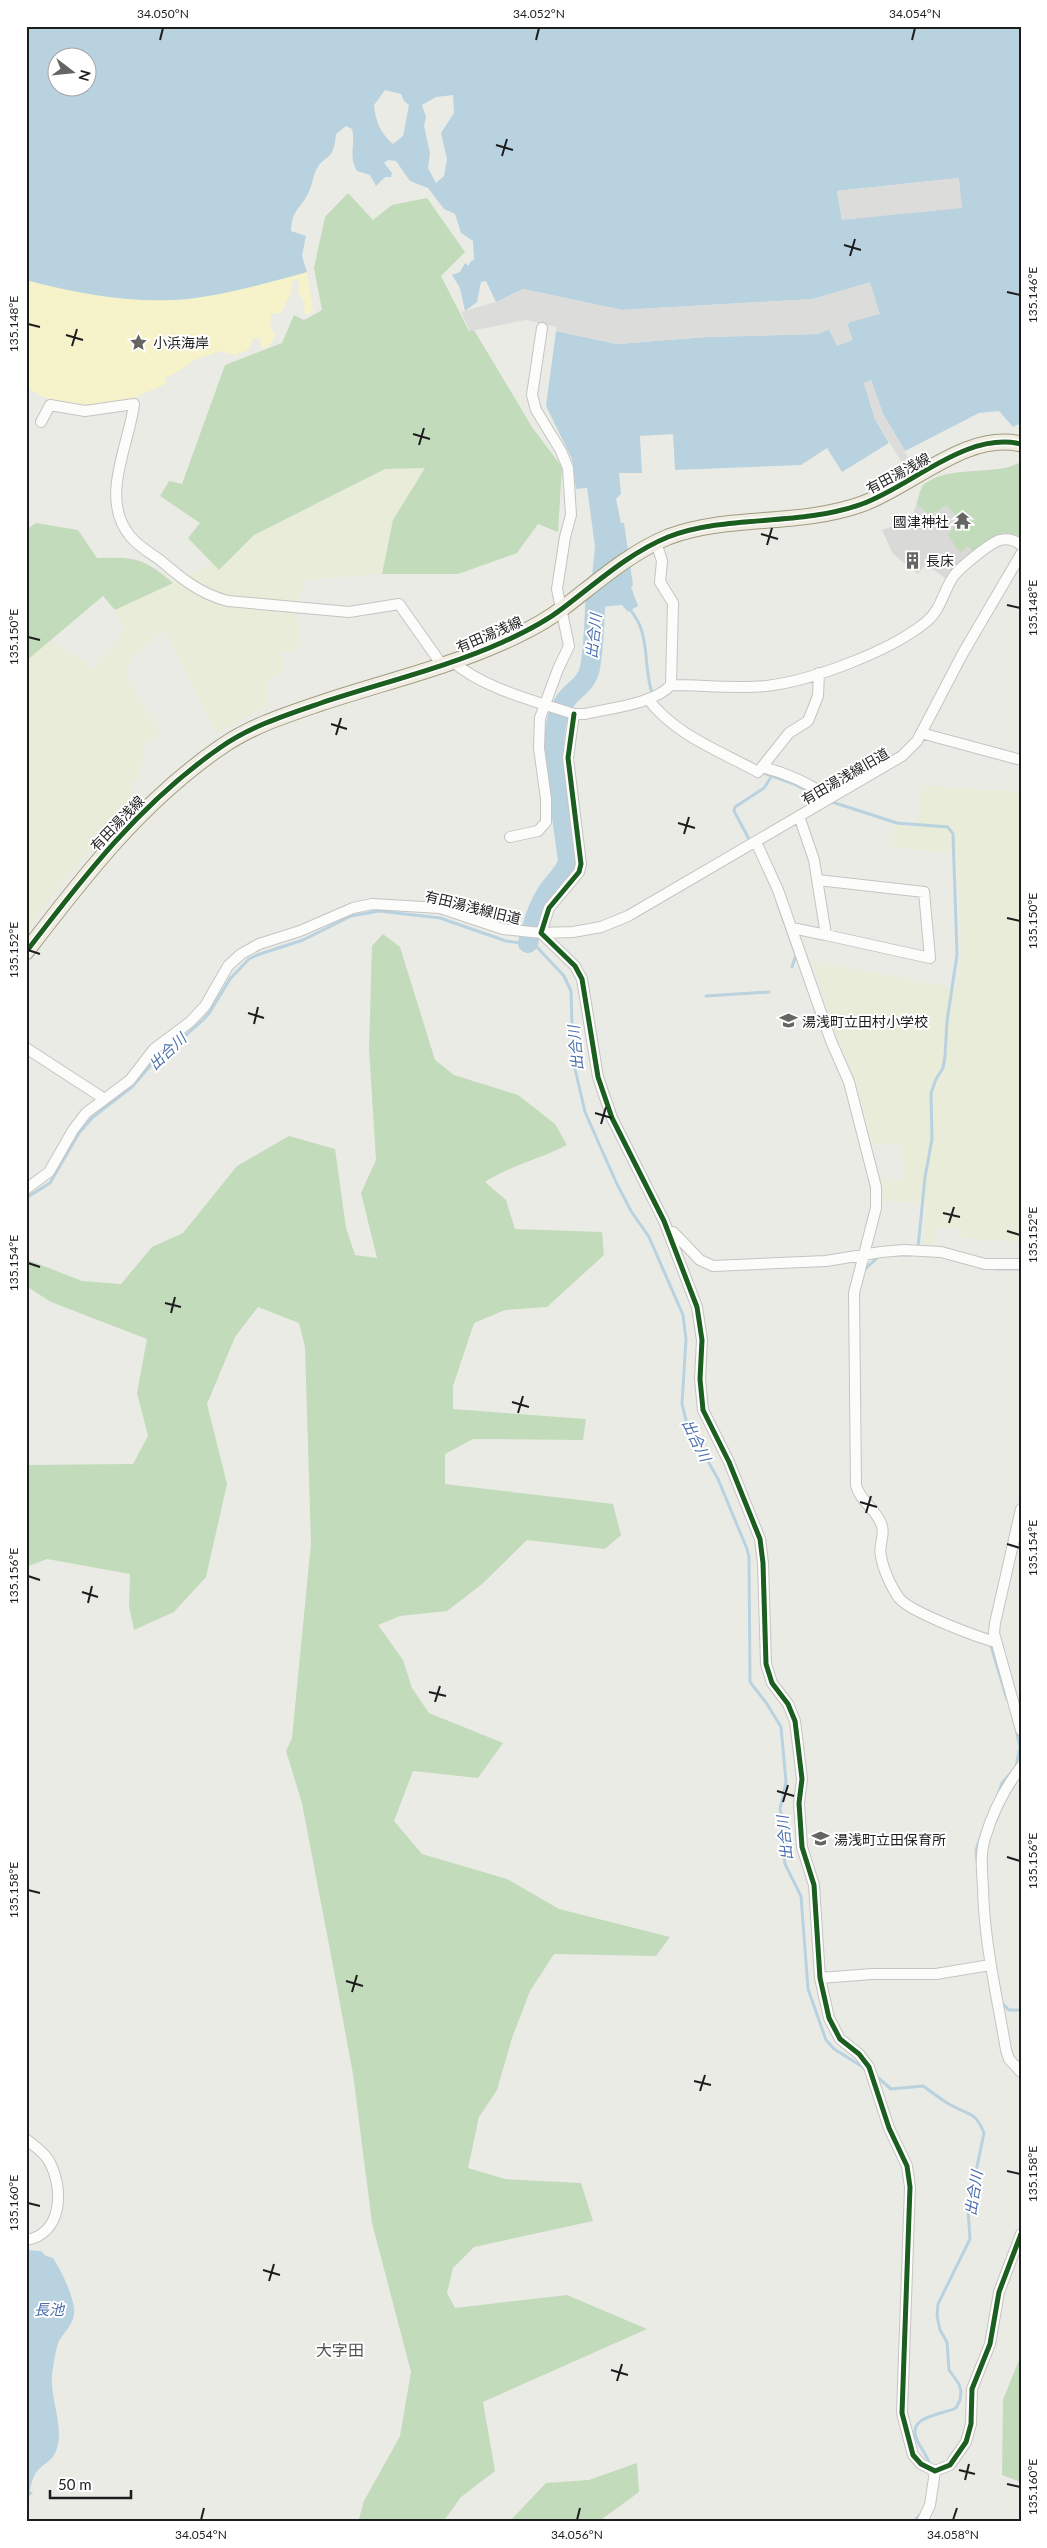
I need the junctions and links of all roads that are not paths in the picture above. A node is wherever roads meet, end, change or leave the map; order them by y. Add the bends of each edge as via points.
1 (542, 328) dead end
2 (41, 422) dead end
3 (1021, 444) edge
4 (656, 542) junction
5 (1021, 545) edge
6 (1021, 554) edge
7 (562, 609) junction
8 (447, 663) junction
9 (820, 673) junction
10 (671, 685) junction
11 (648, 699) junction
12 (544, 704) junction
13 (574, 714) junction
14 (921, 733) junction
15 (1021, 760) edge
16 (762, 767) junction
17 (830, 798) junction
18 (799, 816) junction
19 (510, 837) dead end
20 (756, 842) junction
21 (818, 880) junction
22 (792, 928) junction
23 (541, 932) junction
24 (826, 935) junction
25 (26, 952) edge
26 (26, 1048) edge
27 (103, 1098) junction
28 (26, 1189) edge
29 (664, 1221) junction
30 (864, 1256) junction
31 (1021, 1264) edge
32 (1021, 1509) edge
33 (996, 1642) junction
34 (1021, 1730) edge
35 (1021, 1767) edge
36 (990, 1965) junction
37 (820, 1978) junction
38 (1021, 2072) edge
39 (26, 2139) edge
40 (1021, 2234) edge
41 (26, 2240) edge
42 (935, 2471) junction
43 (922, 2522) edge

1 - 7 street via 532,395 536,410 565,460 571,509 557,579
2 - 8 street via 50,405 85,411 134,404 116,485 119,514 131,538 193,587 228,601 349,612 399,604
3 - 4 main road, 有田湯浅線 via 996,442 970,448 891,492 837,512 810,518 702,528
4 - 7 main road, 有田湯浅線 via 636,553
4 - 10 street via 662,561 660,582 673,603
5 - 9 street via 1009,539 997,540 954,576 936,612 926,622 887,647
6 - 14 street, 有田湯浅線旧道
7 - 8 main road, 有田湯浅線 via 509,639
7 - 12 street via 569,646
8 - 12 street
8 - 25 main road, 有田湯浅線 via 269,722 220,747 125,828
9 - 10 street via 766,686
9 - 16 street via 818,696 808,722 789,733
10 - 11 street
11 - 13 street
11 - 16 street via 679,729 758,772
12 - 13 street
12 - 19 street via 539,738 546,822 538,831
13 - 23 street via 568,758 581,864 579,872 549,908
14 - 15 street
14 - 17 street, 有田湯浅線旧道 via 902,756
16 - 17 street via 793,777
17 - 18 street, 有田湯浅線旧道
18 - 20 street, 有田湯浅線旧道
18 - 21 street via 810,844
20 - 22 street
20 - 23 street, 有田湯浅線旧道 via 618,921 573,932
21 - 24 street
21 - 24 street via 924,892 930,958
22 - 24 street
22 - 30 street via 831,1041 849,1082 875,1180 876,1208
23 - 27 street, 有田湯浅線旧道 via 503,929 452,911 429,907 389,903 353,908 241,954 228,966 204,1006 190,1022 154,1049 130,1080
23 - 29 street via 575,966 582,978 592,1049 605,1101
26 - 27 street
27 - 28 street, 有田湯浅線旧道 via 79,1121 49,1172
29 - 30 street via 687,1249 713,1266
29 - 37 street via 700,1319 703,1410 729,1462 760,1539 766,1664 772,1683 788,1704 795,1721 802,1779 798,1803 802,1847 814,1885
30 - 31 street via 881,1252 928,1251 985,1264
30 - 33 street via 854,1293 859,1495 881,1524 884,1536 881,1558 899,1598 918,1610
32 - 33 street via 994,1623
33 - 34 street
35 - 36 street via 1001,1795 983,1848 983,1906
36 - 37 street via 936,1974 880,1973
36 - 38 street via 1006,2050 1009,2059
37 - 42 street via 835,2031 869,2066 907,2166 910,2187 902,2413 913,2455 921,2464
39 - 41 street via 48,2159 55,2173 59,2195 49,2229 36,2239
40 - 42 street via 1000,2292 990,2344 972,2389 968,2437 950,2465
42 - 43 street via 930,2505

